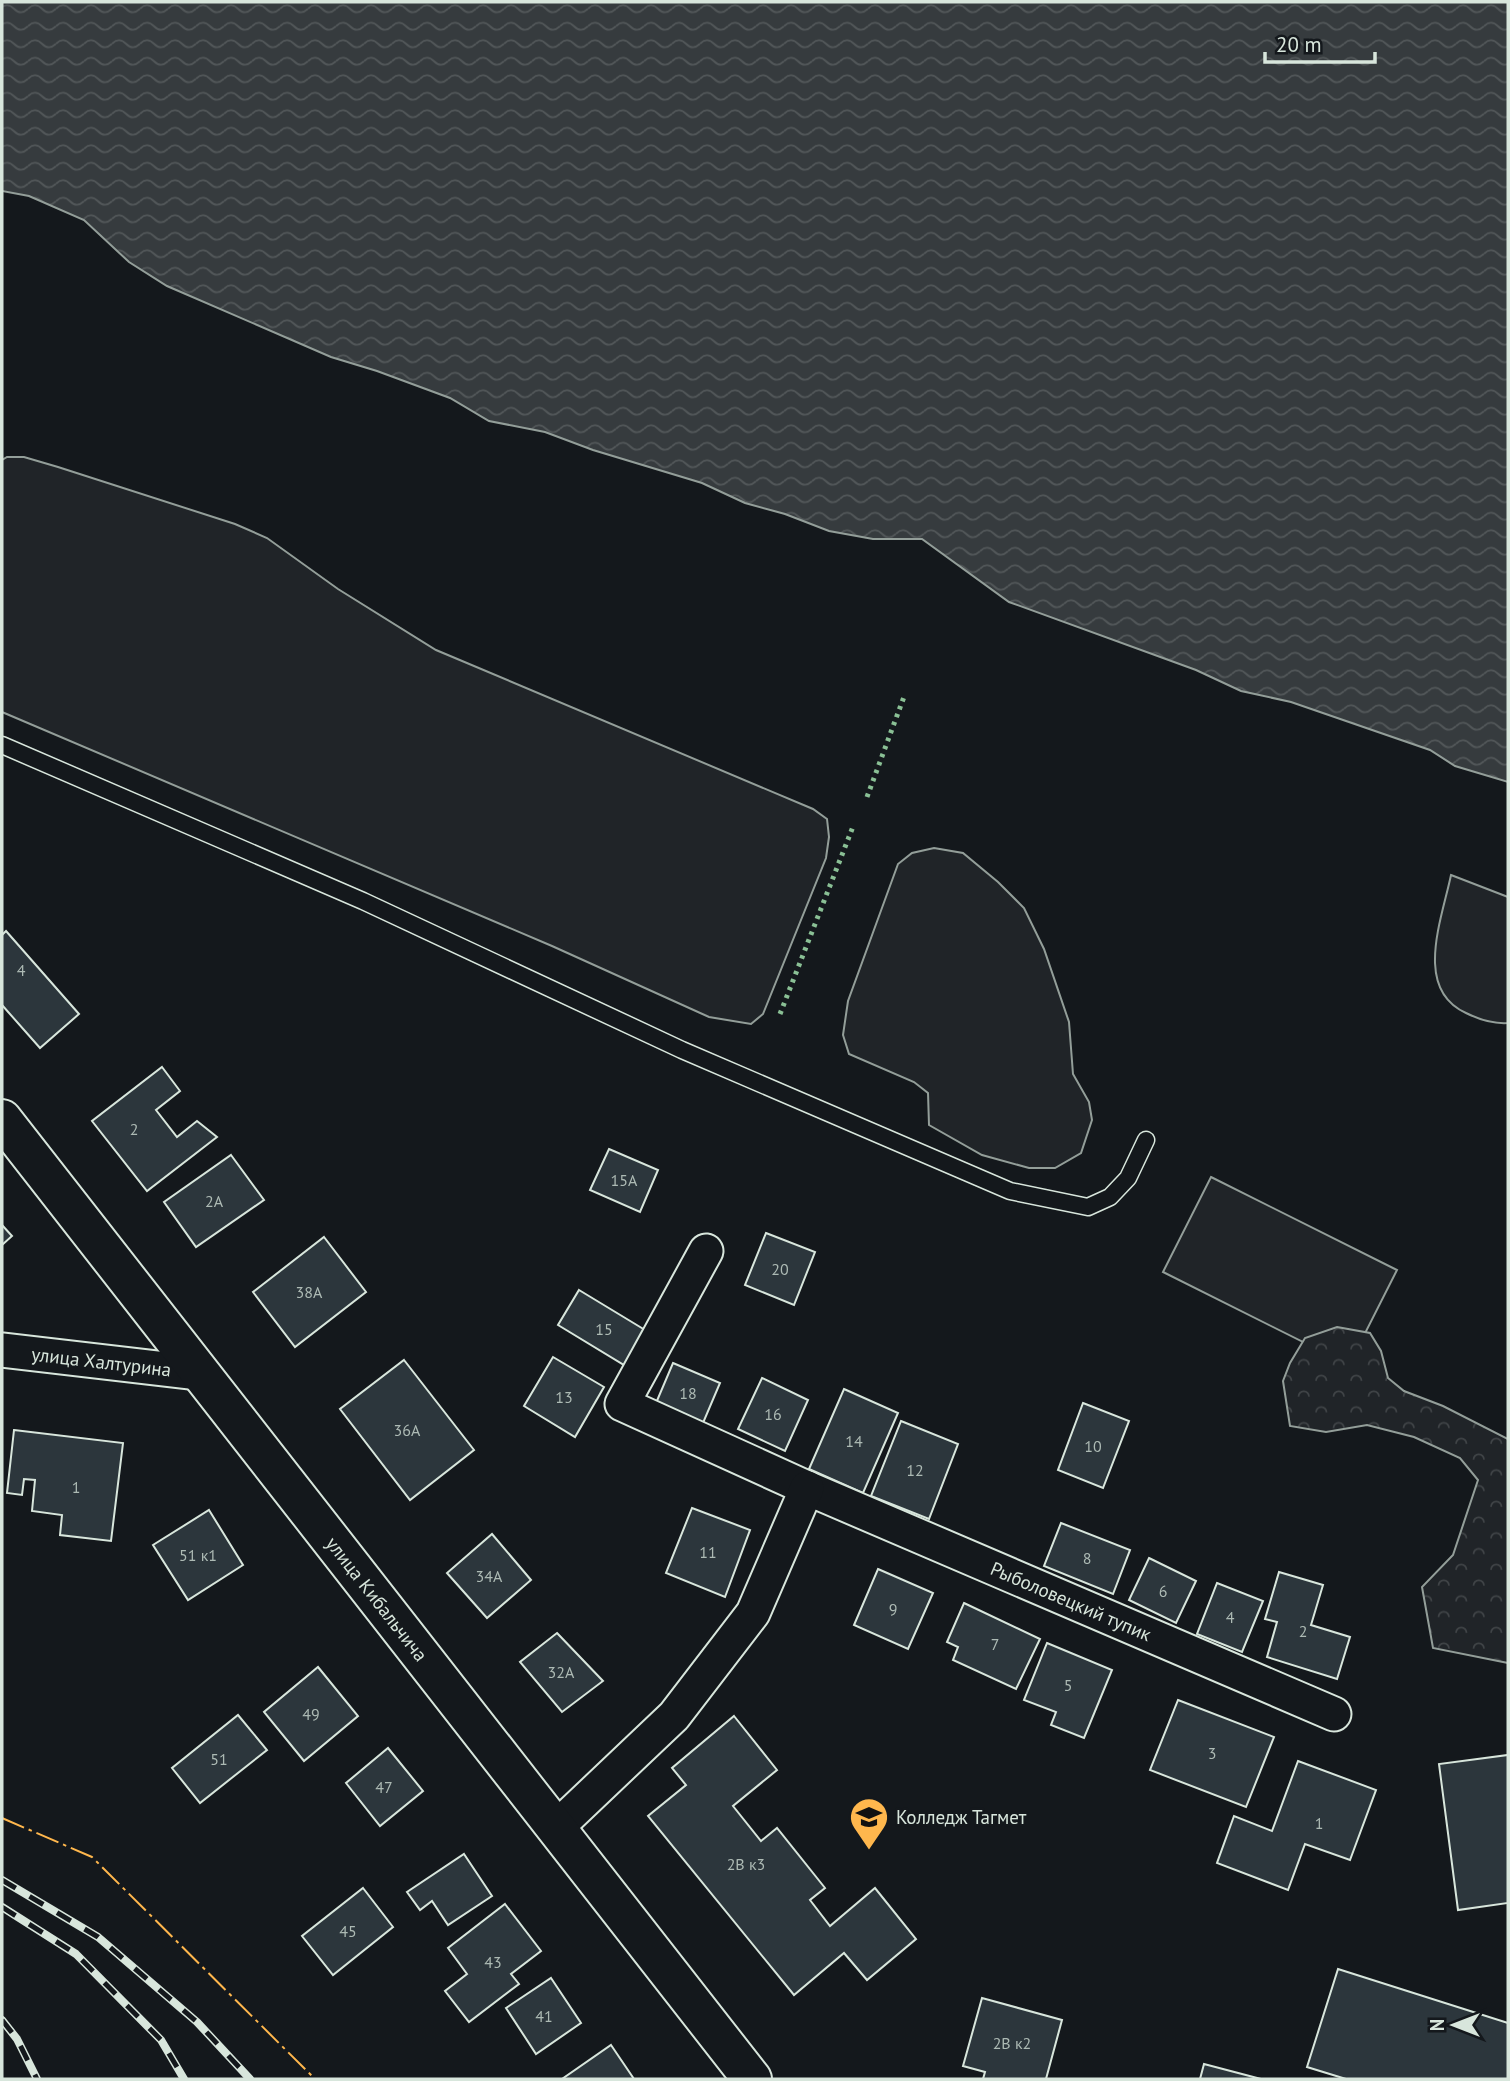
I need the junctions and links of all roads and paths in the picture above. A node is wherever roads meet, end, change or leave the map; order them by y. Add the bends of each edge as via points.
1 (2, 745) edge
2 (2, 1119) edge
3 (1146, 1140) dead end
4 (706, 1251) dead end
5 (2, 1350) edge
6 (199, 1373) junction
7 (807, 1488) junction
8 (1334, 1714) dead end
9 (556, 1828) junction
10 (752, 2079) edge

1 - 3 lane via 363,901 682,1050 1010,1191 1088,1207 1110,1197 1128,1178
2 - 6 street, улица Кибальчича
4 - 7 street, Рыболовецкий тупик via 622,1404
5 - 6 street, улица Халтурина
6 - 9 street, улица Кибальчича
7 - 8 street, Рыболовецкий тупик
7 - 9 street via 753,1613 674,1716
9 - 10 street, улица Кибальчича

